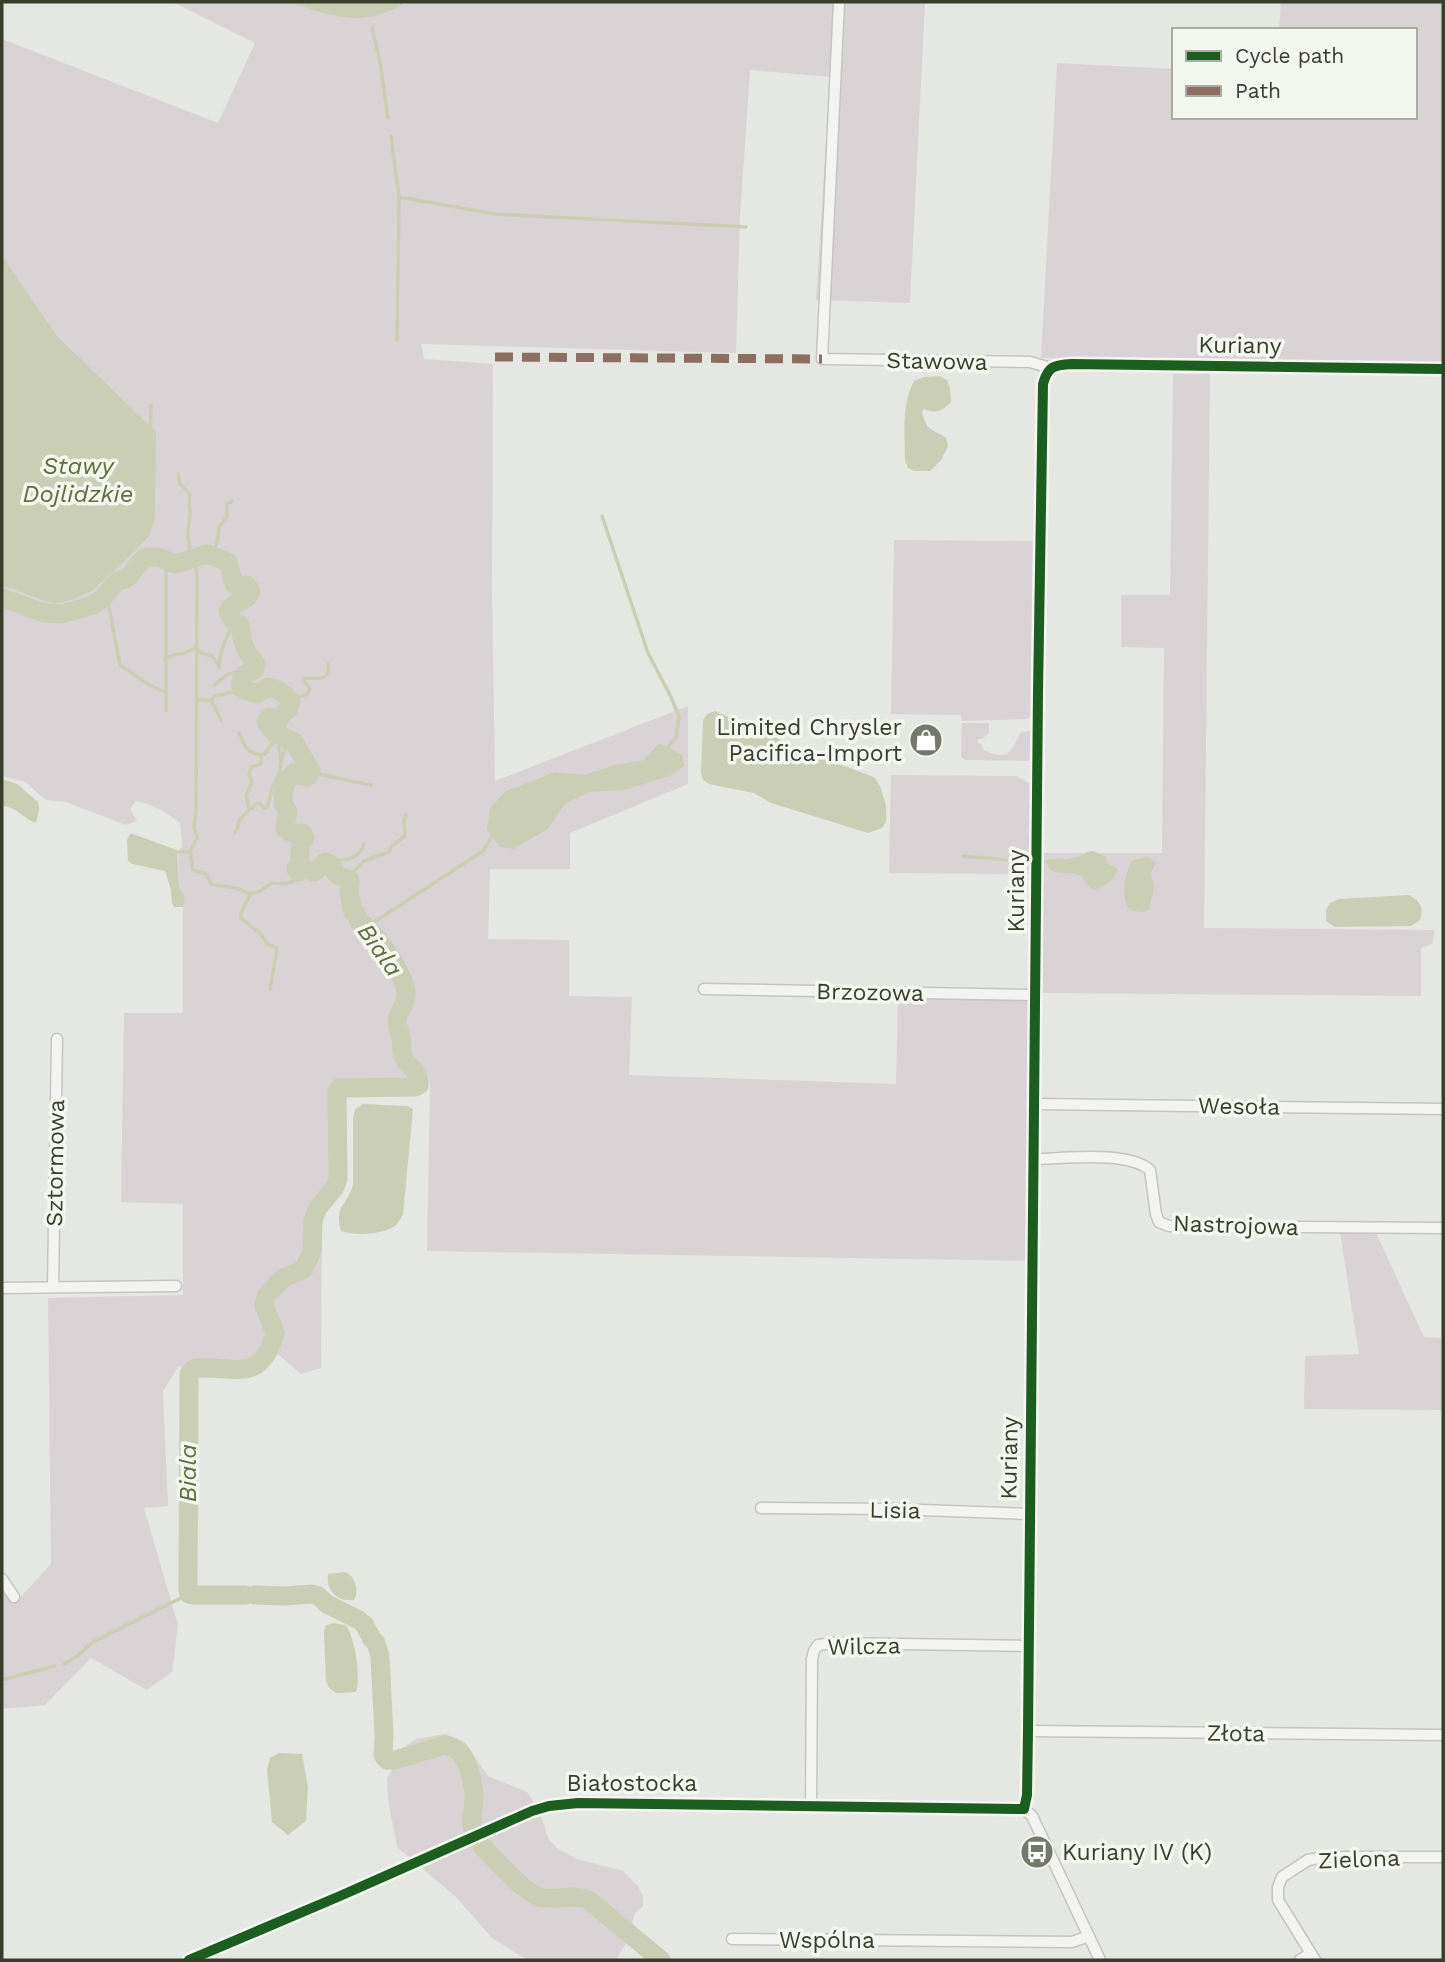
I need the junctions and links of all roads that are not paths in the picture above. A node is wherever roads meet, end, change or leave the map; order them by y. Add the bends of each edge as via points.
1 (839, 2) edge
2 (1051, 368) junction
3 (1443, 369) edge
4 (704, 989) dead end
5 (1036, 995) junction
6 (57, 1040) dead end
7 (1034, 1104) junction
8 (1443, 1109) edge
9 (1033, 1159) junction
10 (1443, 1228) edge
11 (176, 1286) dead end
12 (53, 1287) junction
13 (2, 1288) edge
14 (761, 1508) dead end
15 (1029, 1514) junction
16 (2, 1579) edge
17 (14, 1597) dead end
18 (1029, 1646) junction
19 (1028, 1731) junction
20 (1443, 1735) edge
21 (811, 1805) junction
22 (1024, 1809) junction
23 (1443, 1857) edge
24 (1089, 1936) junction
25 (732, 1940) dead end
26 (1313, 1957) edge
27 (189, 1960) edge
28 (1100, 1960) edge
29 (1300, 1960) edge

1 - 2 street, Stawowa via 822,359 1030,362
2 - 3 street, Kuriany via 1072,364
2 - 5 street, Kuriany via 1043,384
4 - 5 street, Brzozowa
5 - 7 street, Kuriany
6 - 12 street, Sztormowa
7 - 8 street, Wesoła
7 - 9 street, Kuriany
9 - 10 street, Nastrojowa via 1122,1158 1144,1165 1150,1170 1159,1222 1169,1226
9 - 15 street, Kuriany
11 - 12 street
12 - 13 street
14 - 15 street, Lisia
15 - 18 street, Kuriany
16 - 17 street
18 - 19 street, Kuriany
18 - 21 street, Wilcza via 818,1645 812,1659
19 - 20 street, Złota
19 - 22 street, Kuriany
21 - 22 street, Białostocka
21 - 27 street, Białostocka via 578,1802 549,1806
22 - 24 street via 1032,1816
23 - 26 street, Zielona via 1325,1857 1308,1860 1282,1877 1278,1900
24 - 25 street, Wspólna via 1072,1942
24 - 28 street
26 - 29 street, Zielona

